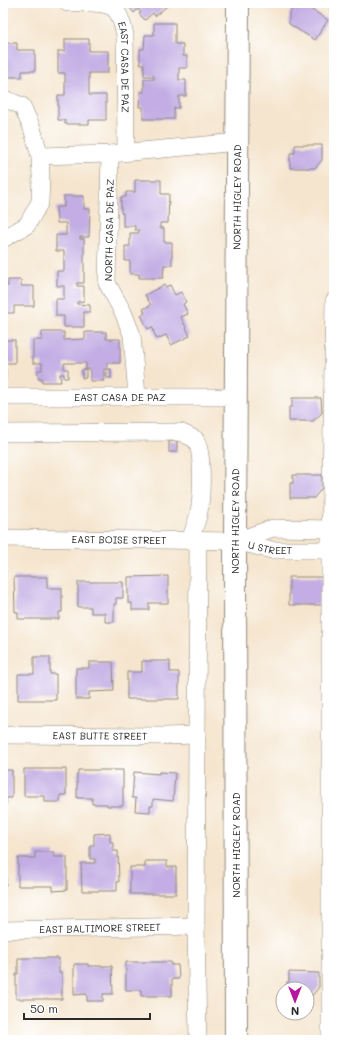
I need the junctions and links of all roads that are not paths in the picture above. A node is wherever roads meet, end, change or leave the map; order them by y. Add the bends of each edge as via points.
1 (67, 3) edge
2 (238, 3) edge
3 (3, 98) edge
4 (238, 142) junction
5 (118, 153) junction
6 (40, 156) junction
7 (3, 239) edge
8 (334, 301) edge
9 (137, 396) junction
10 (236, 396) junction
11 (3, 397) edge
12 (3, 433) edge
13 (332, 529) edge
14 (3, 538) edge
15 (194, 540) junction
16 (235, 541) junction
17 (332, 550) edge
18 (3, 735) edge
19 (197, 735) junction
20 (196, 926) junction
21 (3, 930) edge
22 (198, 1040) edge
23 (236, 1040) edge
24 (330, 1040) edge

1 - 5 street, EAST CASA DE PAZ via 112,7 122,20 125,35
2 - 4 main road, NORTH HIGLEY ROAD
3 - 6 street via 22,106
4 - 5 street
4 - 10 main road, NORTH HIGLEY ROAD
5 - 6 street
5 - 9 street, NORTH CASA DE PAZ via 107,283 132,334
6 - 7 street via 40,202 27,225
8 - 13 street
9 - 10 street, EAST CASA DE PAZ
9 - 11 street, EAST CASA DE PAZ
10 - 16 main road, NORTH HIGLEY ROAD
12 - 15 street via 180,432 195,439 199,449 202,482
13 - 16 street, U STREET via 273,528
13 - 17 street
14 - 15 street, EAST BOISE STREET
15 - 16 street, EAST BOISE STREET
15 - 19 street
16 - 17 street, U STREET via 272,550
16 - 23 main road, NORTH HIGLEY ROAD
17 - 24 street
18 - 19 street, EAST BUTTE STREET
19 - 20 street
20 - 21 street, EAST BALTIMORE STREET
20 - 22 street

